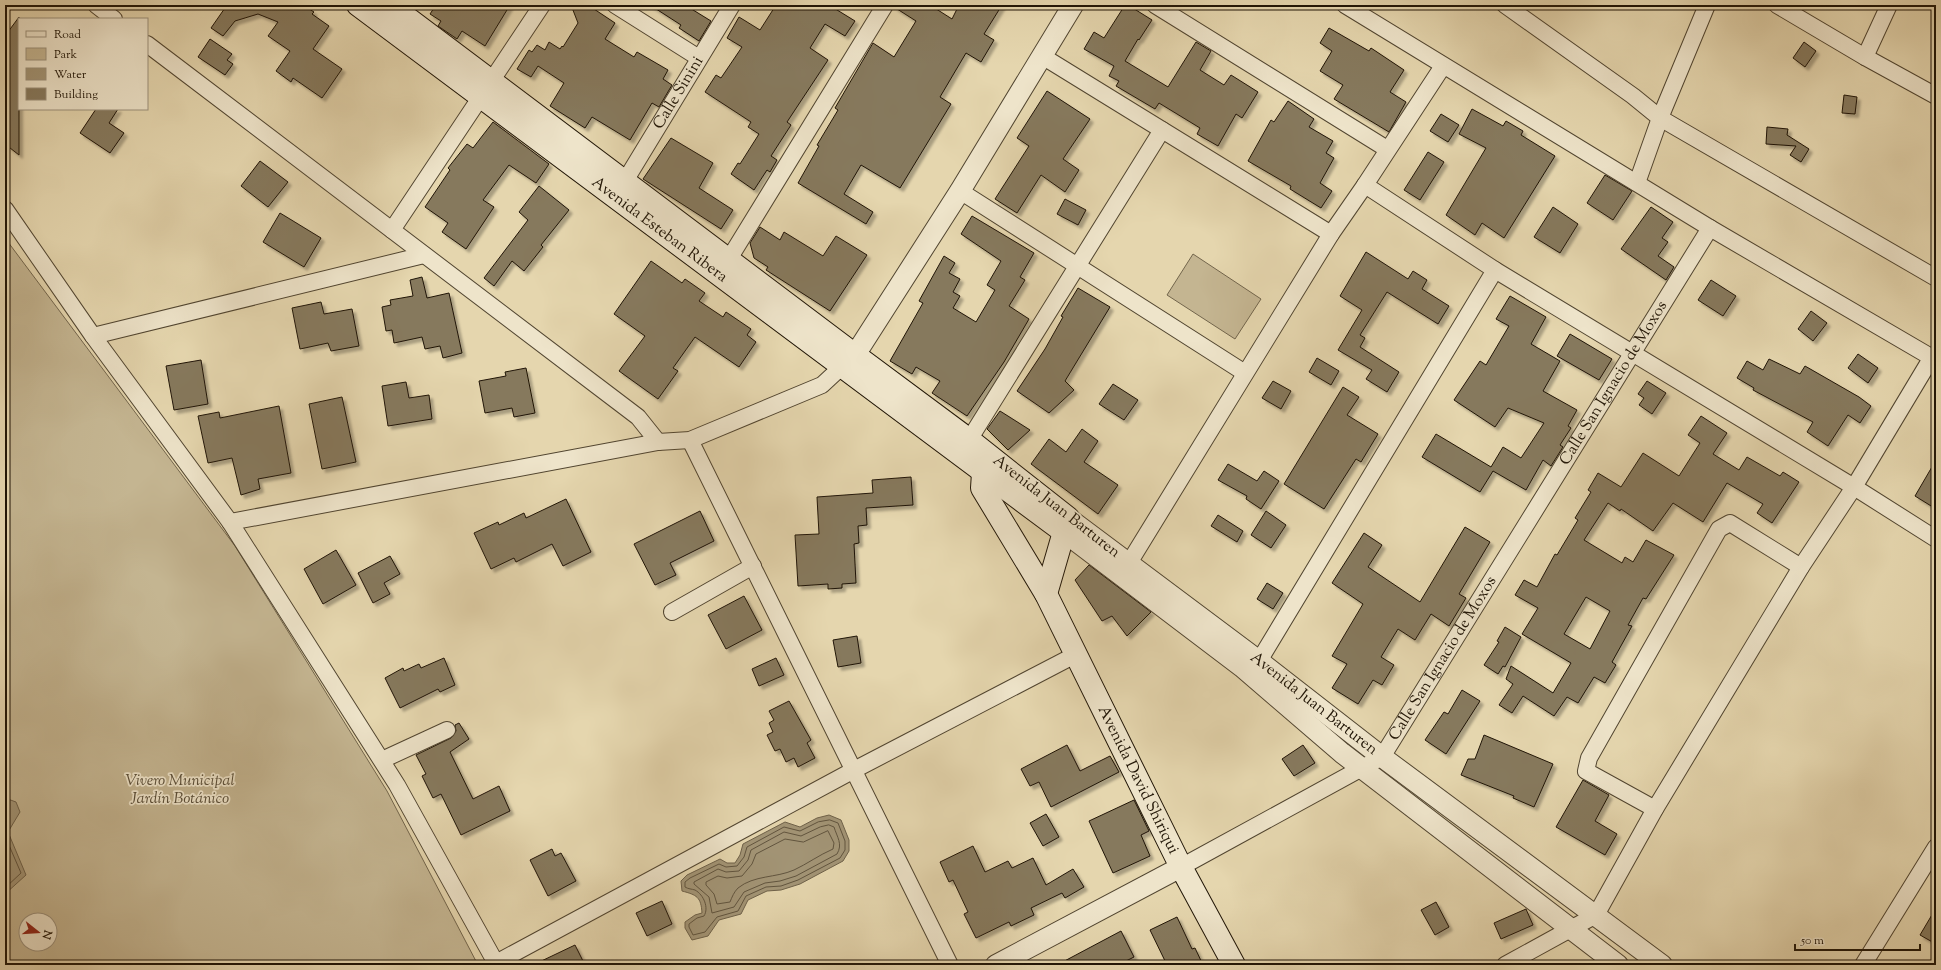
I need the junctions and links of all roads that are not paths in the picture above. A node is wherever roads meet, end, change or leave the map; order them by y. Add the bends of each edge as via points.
1 (96, 5) edge
2 (358, 5) edge
3 (390, 5) edge
4 (542, 5) edge
5 (615, 5) edge
6 (732, 5) edge
7 (885, 5) edge
8 (1073, 5) edge
9 (1155, 5) edge
10 (1344, 5) edge
11 (1505, 5) edge
12 (1707, 5) edge
13 (1777, 5) edge
14 (1889, 5) edge
15 (113, 18) edge
16 (148, 45) edge
17 (1042, 56) junction
18 (1865, 57) junction
19 (699, 58) junction
20 (1443, 66) junction
21 (487, 89) junction
22 (1936, 96) edge
23 (1660, 118) junction
24 (1162, 130) junction
25 (1387, 150) junction
26 (625, 181) junction
27 (1637, 183) junction
28 (1365, 185) junction
29 (960, 191) junction
30 (5, 209) edge
31 (1710, 228) junction
32 (392, 230) junction
33 (1330, 234) junction
34 (424, 256) junction
35 (729, 259) junction
36 (1078, 267) junction
37 (1495, 270) junction
38 (1936, 278) edge
39 (93, 336) junction
40 (1631, 354) junction
41 (1934, 359) edge
42 (849, 361) junction
43 (1245, 373) junction
44 (690, 440) junction
45 (658, 442) junction
46 (964, 447) junction
47 (988, 466) junction
48 (1854, 487) junction
49 (230, 522) junction
50 (1066, 525) junction
51 (1936, 539) edge
52 (1129, 563) junction
53 (753, 566) junction
54 (1801, 567) junction
55 (1046, 594) junction
56 (672, 612) dead end
57 (1077, 654) junction
58 (1259, 661) junction
59 (447, 730) dead end
60 (1382, 757) junction
61 (382, 760) junction
62 (1362, 768) junction
63 (854, 770) junction
64 (1655, 809) junction
65 (1936, 847) edge
66 (1182, 867) junction
67 (1596, 915) junction
68 (1571, 929) junction
69 (497, 964) edge
70 (950, 965) edge
71 (996, 965) edge
72 (1234, 965) edge
73 (1505, 965) edge
74 (1618, 965) edge
75 (1662, 965) edge
76 (1863, 965) edge

1 - 15 street
2 - 21 main road, Avenida Esteban Ribera
3 - 21 main road, Avenida Esteban Ribera
4 - 21 street
5 - 19 street
6 - 19 street, Calle Sinini
7 - 35 street
8 - 17 street
9 - 25 street
10 - 20 street
11 - 23 street
12 - 23 street
13 - 18 street
14 - 18 street
16 - 32 street
17 - 24 street
17 - 29 street
18 - 22 street
19 - 26 street, Calle Sinini
20 - 25 street
20 - 27 street
21 - 26 main road, Avenida Esteban Ribera
21 - 32 street
21 - 42 main road, Avenida Esteban Ribera
23 - 27 street
23 - 38 street
24 - 33 street
24 - 36 street
25 - 28 street
26 - 35 main road, Avenida Esteban Ribera
27 - 31 street
28 - 33 street
28 - 37 street
29 - 36 street
29 - 42 street
30 - 39 street
31 - 40 street, Calle San Ignacio de Moxos
31 - 41 street
32 - 34 street
33 - 43 street
34 - 39 street
34 - 45 street via 638,417
35 - 42 main road, Avenida Esteban Ribera
36 - 43 street
36 - 46 street
37 - 40 street
37 - 58 street
39 - 49 street
40 - 48 street
40 - 60 street, Calle San Ignacio de Moxos
41 - 48 street
42 - 44 street via 822,385
42 - 46 main road, Avenida Esteban Ribera
43 - 52 street
44 - 45 street
44 - 53 street
45 - 49 street
46 - 47 main road, Avenida Juan Barturen
47 - 50 main road, Avenida Juan Barturen
47 - 55 main road, Avenida David Shiriqui via 982,488
48 - 51 street
48 - 54 street
49 - 61 street
50 - 52 street, Avenida Juan Barturen
50 - 55 main road
50 - 62 street, Avenida Juan Barturen
52 - 58 street, Avenida Juan Barturen
53 - 56 street
53 - 63 street
54 - 64 street
54 - 64 street via 1730,523 1719,529 1589,758 1586,771
55 - 57 main road, Avenida David Shiriqui
57 - 63 street
57 - 66 main road, Avenida David Shiriqui
58 - 60 street, Avenida Juan Barturen
59 - 61 street
60 - 62 street, Calle San Ignacio de Moxos
60 - 67 street, Avenida Juan Barturen
61 - 69 street
62 - 66 street, Calle San Ignacio de Moxos
62 - 68 street, Avenida Juan Barturen
63 - 69 street
63 - 70 street
64 - 67 street
65 - 76 street
66 - 71 street, Calle San Ignacio de Moxos
66 - 72 main road, Avenida David Shiriqui
67 - 68 street
67 - 75 street, Avenida Juan Barturen
68 - 73 street
68 - 74 street, Avenida Juan Barturen

